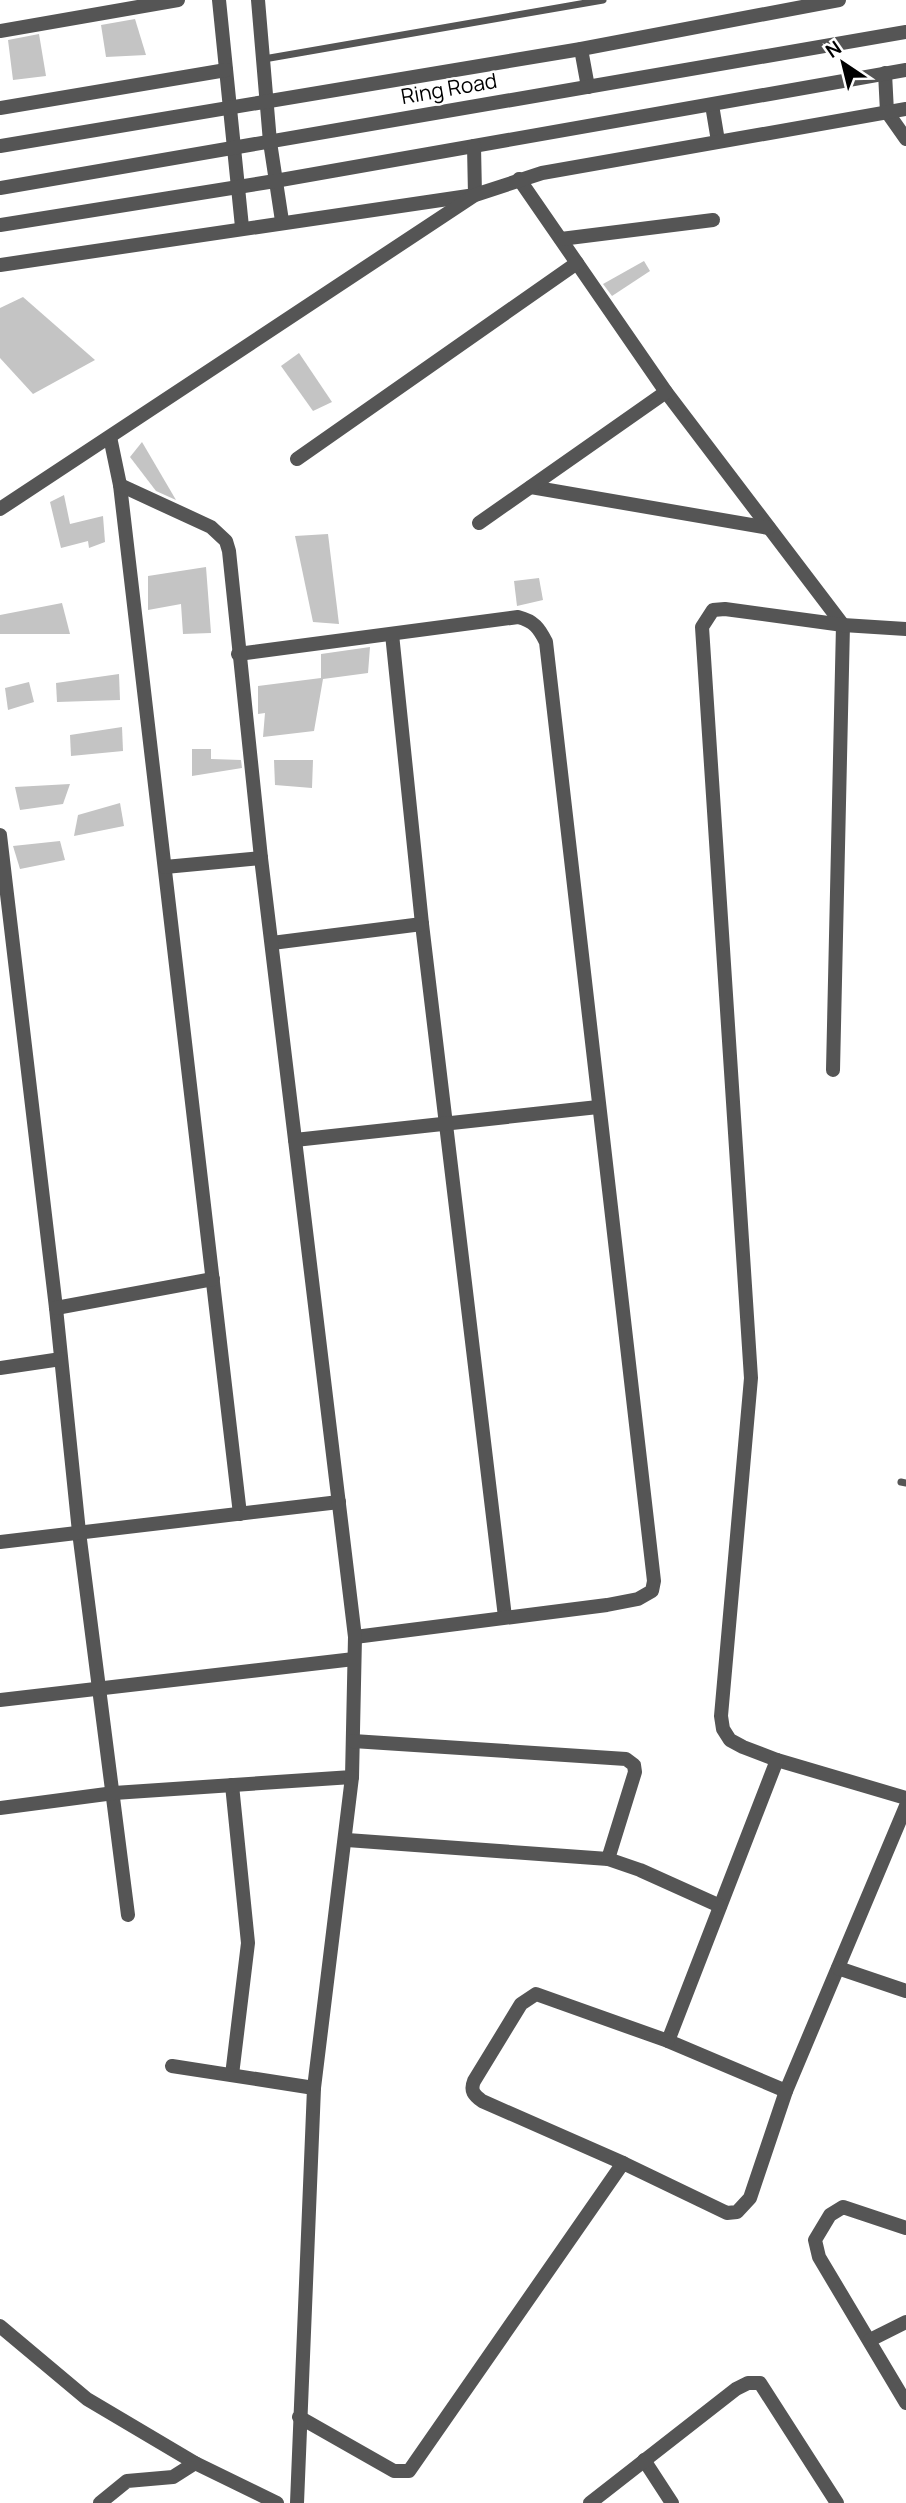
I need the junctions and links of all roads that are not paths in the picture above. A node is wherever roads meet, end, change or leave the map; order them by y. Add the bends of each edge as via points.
1 (178, 0) edge
2 (219, 0) edge
3 (258, 0) edge
4 (603, 0) edge
5 (839, 0) edge
6 (0, 31) edge
7 (906, 32) edge
8 (581, 49) junction
9 (263, 59) junction
10 (226, 70) junction
11 (906, 70) edge
12 (885, 74) junction
13 (588, 87) junction
14 (267, 100) junction
15 (712, 105) junction
16 (230, 106) junction
17 (0, 108) edge
18 (906, 109) edge
19 (887, 112) junction
20 (906, 139) edge
21 (718, 141) junction
22 (270, 142) junction
23 (0, 146) edge
24 (474, 146) junction
25 (234, 148) junction
26 (519, 179) junction
27 (275, 181) junction
28 (236, 187) junction
29 (0, 188) edge
30 (475, 195) junction
31 (713, 220) dead end
32 (282, 221) junction
33 (0, 225) edge
34 (242, 227) junction
35 (561, 239) junction
36 (578, 263) junction
37 (0, 265) edge
38 (666, 392) junction
39 (110, 437) junction
40 (297, 459) dead end
41 (120, 485) junction
42 (531, 487) junction
43 (0, 509) edge
44 (479, 523) dead end
45 (769, 528) junction
46 (843, 625) junction
47 (906, 629) edge
48 (392, 634) junction
49 (238, 654) junction
50 (0, 835) edge
51 (261, 858) junction
52 (165, 867) junction
53 (422, 924) junction
54 (272, 943) junction
55 (834, 1070) dead end
56 (598, 1107) junction
57 (446, 1122) junction
58 (295, 1140) junction
59 (213, 1279) junction
60 (56, 1308) junction
61 (61, 1359) junction
62 (0, 1368) edge
63 (339, 1502) junction
64 (240, 1514) junction
65 (79, 1532) junction
66 (0, 1542) edge
67 (506, 1617) junction
68 (355, 1637) junction
69 (355, 1659) junction
70 (101, 1688) junction
71 (0, 1700) edge
72 (353, 1741) junction
73 (777, 1760) junction
74 (352, 1777) junction
75 (232, 1785) junction
76 (114, 1793) junction
77 (906, 1798) edge
78 (906, 1806) edge
79 (0, 1808) edge
80 (346, 1840) junction
81 (607, 1859) junction
82 (720, 1906) junction
83 (128, 1915) dead end
84 (838, 1968) junction
85 (906, 1991) edge
86 (667, 2041) junction
87 (172, 2066) dead end
88 (232, 2075) junction
89 (314, 2088) junction
90 (786, 2091) junction
91 (623, 2163) junction
92 (906, 2228) edge
93 (906, 2322) edge
94 (0, 2326) edge
95 (870, 2340) junction
96 (906, 2403) edge
97 (299, 2417) junction
98 (644, 2460) junction
99 (195, 2463) junction
100 (100, 2503) edge
101 (277, 2503) edge
102 (297, 2503) edge
103 (590, 2503) edge
104 (672, 2503) edge
105 (837, 2503) edge

1 - 6 street
2 - 10 street
3 - 9 street
4 - 9 lane
5 - 8 street
7 - 13 street, Ring Road
8 - 13 street
8 - 14 street
9 - 14 street
10 - 16 street
10 - 17 street
11 - 12 street
12 - 15 street
12 - 19 street
13 - 22 street, Ring Road
14 - 16 street
14 - 22 street
15 - 21 street
15 - 24 street
16 - 23 street
16 - 25 street
18 - 19 street
19 - 20 street
19 - 21 street
21 - 26 street
22 - 25 street, Ring Road
22 - 27 street
24 - 27 street
24 - 30 street
25 - 28 street
25 - 29 street, Ring Road
26 - 30 street
26 - 35 street
27 - 28 street
27 - 32 street
28 - 33 street
28 - 34 street
30 - 32 street
30 - 39 street
31 - 35 street
32 - 34 street
34 - 37 street
35 - 36 street
36 - 38 street
36 - 40 street
38 - 42 street
38 - 45 street
39 - 41 street
39 - 43 street
41 - 49 street via 211,527 226,541
41 - 52 street
42 - 44 street
42 - 45 street
45 - 46 street
46 - 47 street
46 - 55 street
46 - 73 street via 725,609 713,611 702,626 751,1378 720,1716 730,1740
48 - 49 street
48 - 53 street
48 - 56 street via 518,617 539,628 545,642
49 - 51 street
50 - 60 street
51 - 52 street
51 - 54 street
52 - 59 street
53 - 54 street
53 - 57 street
54 - 58 street
56 - 57 street
56 - 67 street via 654,1581 652,1591 638,1599
57 - 58 street
57 - 67 street
58 - 63 street
59 - 60 street
59 - 64 street
60 - 61 street
61 - 62 street
61 - 65 street
63 - 64 street
63 - 68 street
64 - 65 street
65 - 66 street
65 - 70 street
67 - 68 street
68 - 69 street
69 - 70 street
69 - 72 street
70 - 71 street
70 - 76 street
72 - 74 street
72 - 81 street via 631,1760 635,1772
73 - 77 street
73 - 82 street
74 - 75 street
74 - 80 street
75 - 76 street
75 - 88 street via 248,1943
76 - 79 street
76 - 83 street
78 - 84 street
80 - 81 street
80 - 89 street
81 - 82 street
82 - 86 street
84 - 85 street
84 - 90 street
86 - 90 street
86 - 91 street via 536,1994 521,2004 471,2088 482,2101
87 - 88 street
88 - 89 street
89 - 97 street
90 - 91 street via 750,2198 737,2212 727,2213
91 - 97 street via 409,2471 394,2471
92 - 95 street via 843,2207 830,2215 815,2240 819,2257
93 - 95 street
94 - 99 street via 88,2399
95 - 96 street
97 - 102 street
98 - 103 street
98 - 104 street
98 - 105 street via 736,2389 760,2383
99 - 100 street via 173,2477 127,2481
99 - 101 street

